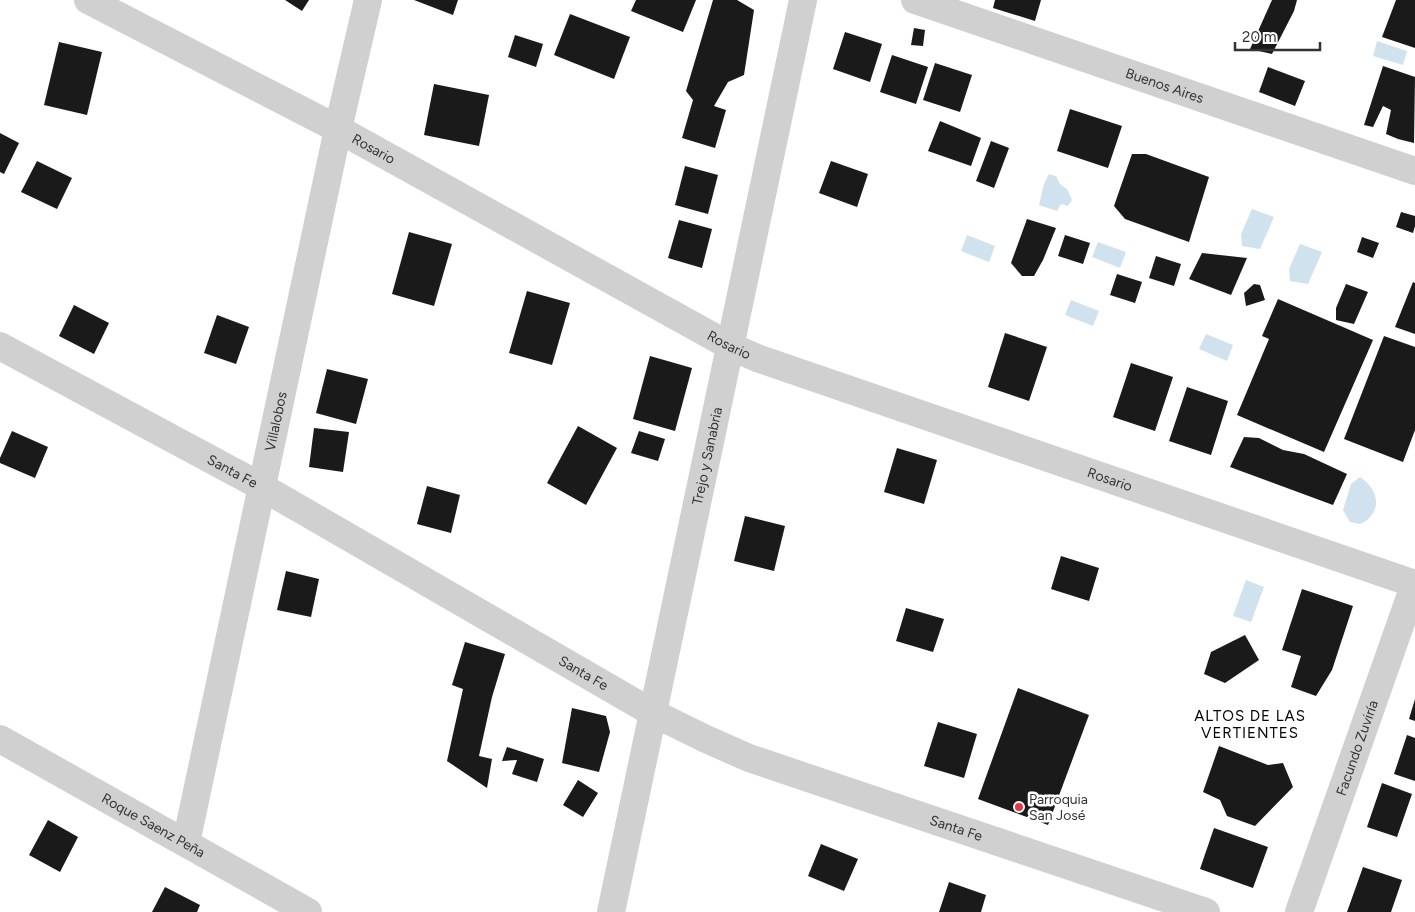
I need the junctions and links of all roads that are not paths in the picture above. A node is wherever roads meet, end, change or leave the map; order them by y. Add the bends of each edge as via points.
1 (88, 0) edge
2 (368, 0) edge
3 (803, 0) edge
4 (915, 0) edge
5 (338, 129) junction
6 (1415, 171) edge
7 (0, 346) edge
8 (730, 346) junction
9 (262, 487) junction
10 (1415, 584) edge
11 (653, 713) junction
12 (0, 739) edge
13 (186, 843) junction
14 (308, 912) edge
15 (611, 912) edge
16 (1206, 912) edge
17 (1299, 912) edge

1 - 5 street, Rosario
2 - 5 street, Villalobos
3 - 8 street, Trejo y Sanabria
4 - 6 street, Buenos Aires
5 - 8 street, Rosario
5 - 9 street, Villalobos
7 - 9 street, Santa Fe
8 - 10 street, Rosario
8 - 11 street, Trejo y Sanabria
9 - 11 street, Santa Fe
9 - 13 street, Villalobos
10 - 17 street, Facundo Zuviría
11 - 15 street, Trejo y Sanabria
11 - 16 street, Santa Fe via 749,758
12 - 13 street, Roque Saenz Peña
13 - 14 street, Roque Saenz Peña

